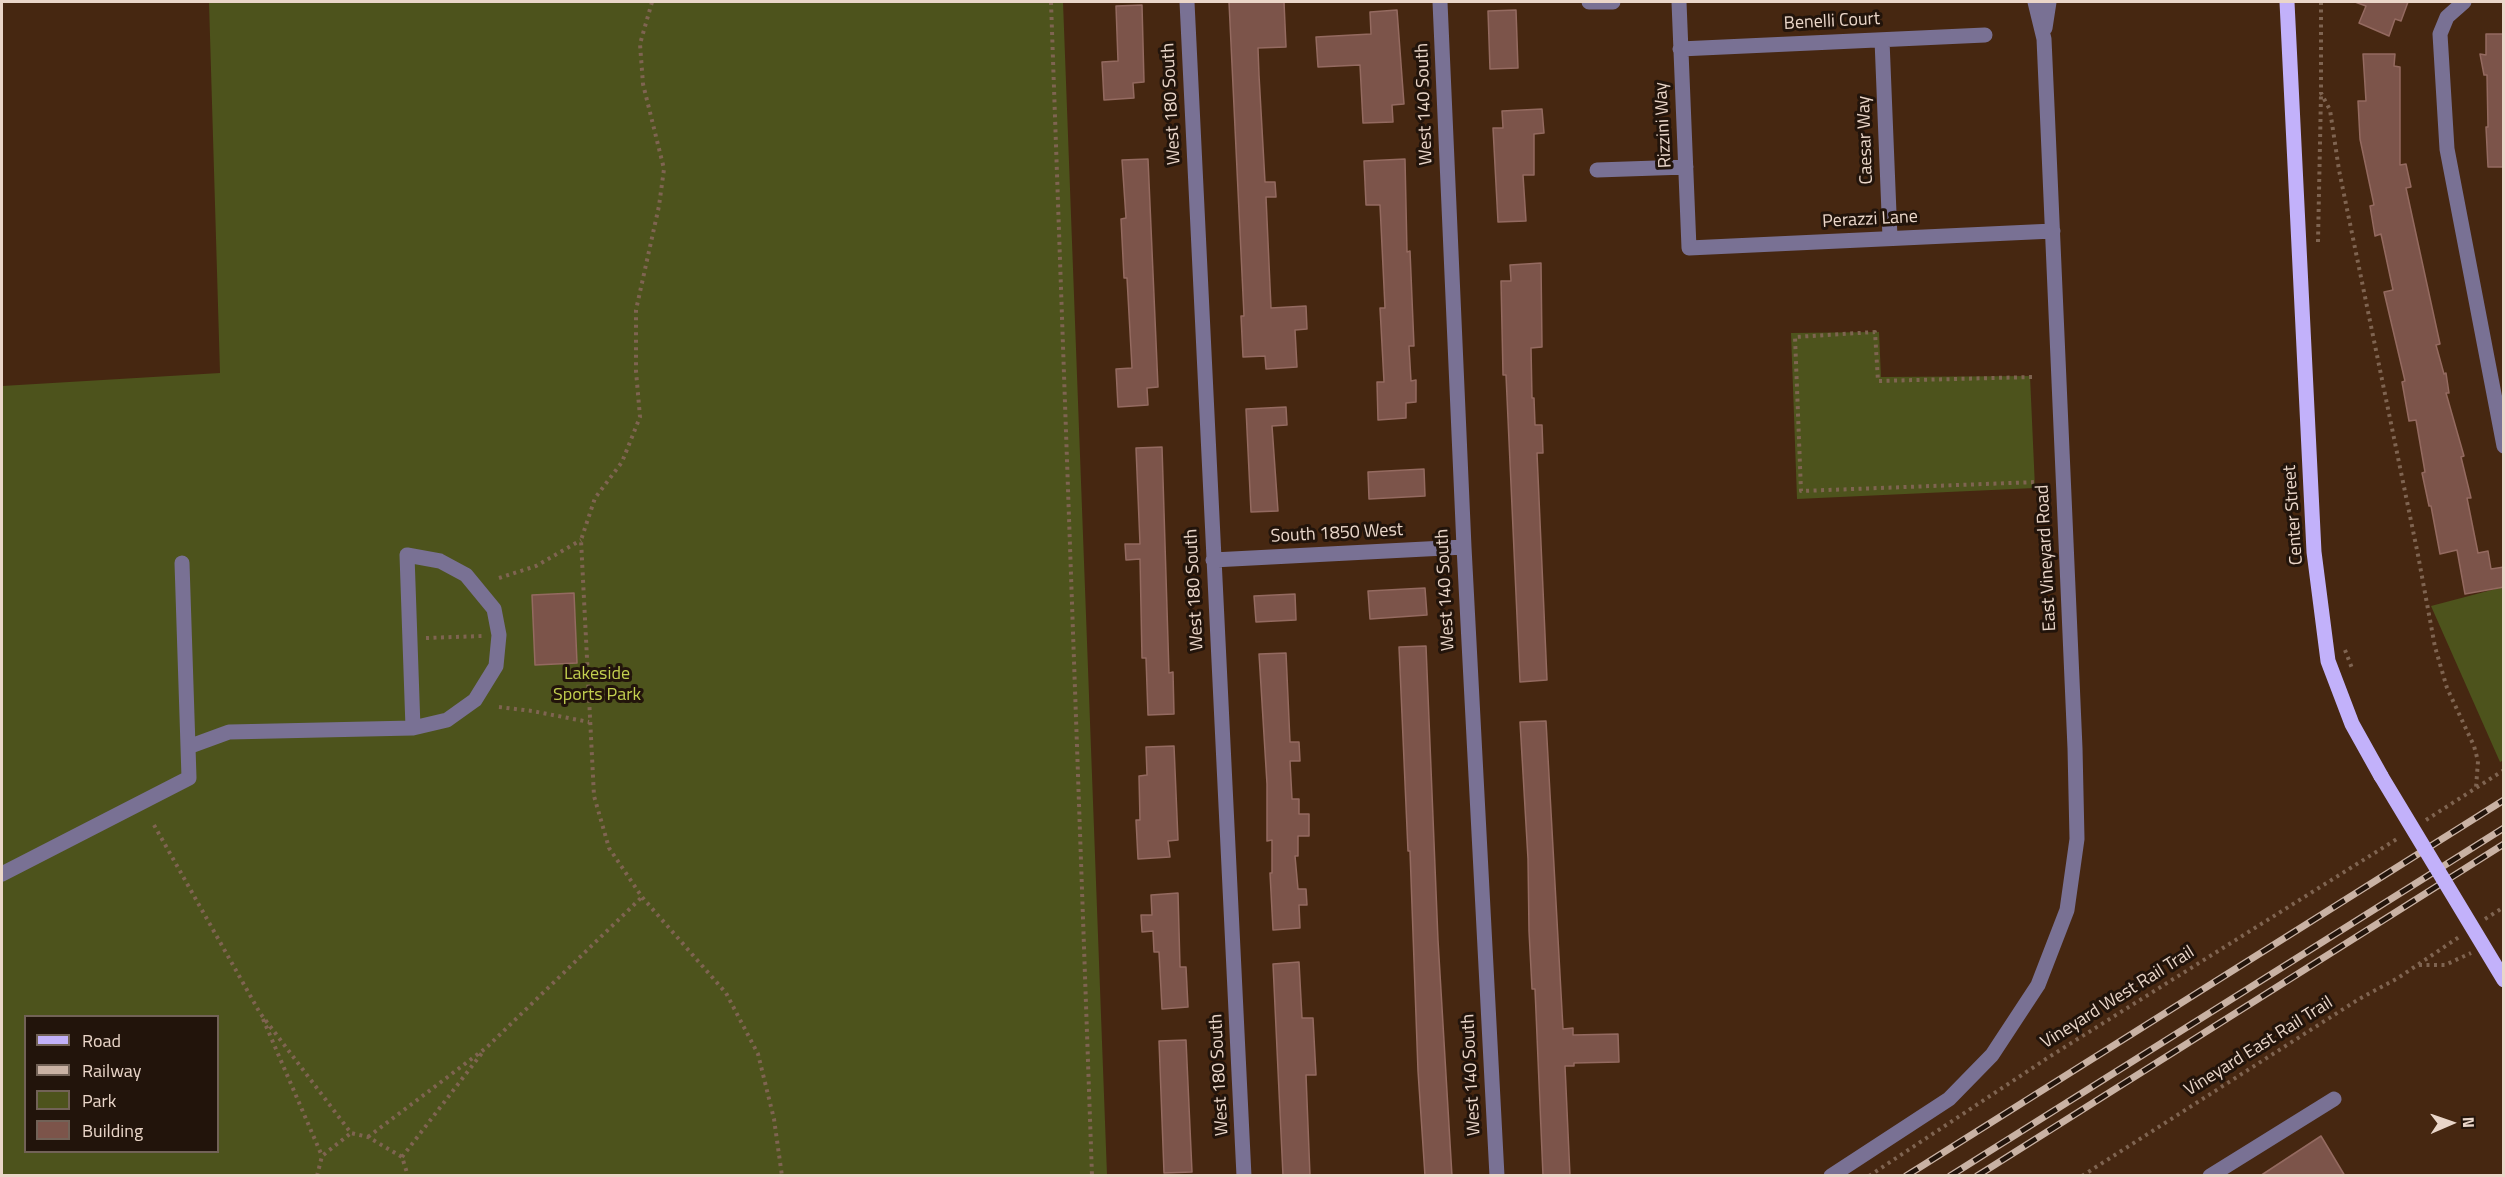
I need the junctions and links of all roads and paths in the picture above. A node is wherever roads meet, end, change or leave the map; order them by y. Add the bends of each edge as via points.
1 (652, 2) edge
2 (1051, 2) edge
3 (1187, 2) edge
4 (1440, 2) edge
5 (1589, 2) edge
6 (1612, 2) edge
7 (1678, 2) edge
8 (2035, 2) edge
9 (2049, 2) edge
10 (2287, 2) edge
11 (2321, 2) edge
12 (2464, 2) edge
13 (1985, 35) dead end
14 (2044, 39) junction
15 (1882, 40) junction
16 (1680, 48) junction
17 (2321, 93) junction
18 (1686, 167) junction
19 (1597, 170) dead end
20 (2053, 231) junction
21 (1890, 238) junction
22 (1689, 248) joint
23 (2318, 251) dead end
24 (2497, 374) edge
25 (2032, 377) dead end
26 (2504, 446) edge
27 (2037, 482) dead end
28 (581, 540) junction
29 (1464, 547) junction
30 (1213, 560) junction
31 (182, 563) dead end
32 (499, 578) dead end
33 (499, 635) junction
34 (410, 638) junction
35 (2345, 648) dead end
36 (2356, 682) dead end
37 (499, 707) dead end
38 (589, 722) junction
39 (413, 728) junction
40 (188, 747) junction
41 (2504, 770) edge
42 (2476, 788) junction
43 (2435, 814) dead end
44 (154, 825) dead end
45 (2385, 847) dead end
46 (2, 874) edge
47 (642, 897) junction
48 (2504, 907) edge
49 (2491, 914) dead end
50 (2452, 942) dead end
51 (2473, 952) dead end
52 (2419, 965) junction
53 (2504, 980) edge
54 (260, 1013) junction
55 (486, 1048) junction
56 (2334, 1099) dead end
57 (351, 1133) junction
58 (368, 1137) junction
59 (322, 1156) junction
60 (402, 1157) junction
61 (317, 1176) edge
62 (408, 1176) edge
63 (782, 1176) edge
64 (1092, 1176) edge
65 (1244, 1176) edge
66 (1497, 1176) edge
67 (1831, 1176) edge
68 (1869, 1176) edge
69 (2082, 1176) edge
70 (2210, 1176) edge

1 - 28 path via 640,44 644,84 664,169 636,310 640,417 622,462 595,498
2 - 64 path
3 - 30 street, West 180 South
4 - 29 street, West 140 South
5 - 6 street
7 - 16 street, Rizzini Way
8 - 14 street, East Vineyard Road
9 - 14 street, East Vineyard Road
10 - 53 main road, Center Street, bridge via 2314,552 2328,662 2352,724
11 - 17 path
12 - 24 street via 2447,17 2440,34 2447,149
13 - 15 street, Benelli Court
14 - 20 street, East Vineyard Road
15 - 16 street, Benelli Court
15 - 21 street, Caesar Way
16 - 18 street, Rizzini Way
17 - 23 path
17 - 42 path via 2330,110 2435,647 2447,688 2474,746 2478,761
18 - 19 street
18 - 22 street, Rizzini Way
20 - 21 street, Perazzi Lane
20 - 67 street, East Vineyard Road via 2077,839 2067,910 2038,985 1992,1055 1949,1099
21 - 22 street, Perazzi Lane
24 - 26 street
25 - 27 path via 1878,381 1875,332 1795,337 1801,491
28 - 32 path via 536,566
28 - 38 path
29 - 30 street, South 1850 West
29 - 66 street, West 140 South
30 - 65 street, West 180 South
31 - 40 street
33 - 34 path
33 - 34 street via 494,609 466,575 440,561 407,555
33 - 39 street via 496,666 475,700 447,720
34 - 39 street
35 - 36 path
37 - 38 path
38 - 47 path via 594,796 609,849
39 - 40 street via 229,732
40 - 46 street via 189,777
41 - 42 path
42 - 43 path
44 - 54 path
45 - 68 path, Vineyard West Rail Trail via 2049,1057
47 - 55 path
47 - 63 path via 726,993 758,1054 774,1119
48 - 49 path
50 - 52 path, Vineyard East Rail Trail
51 - 52 path via 2445,965
52 - 69 path, Vineyard East Rail Trail
54 - 57 path
54 - 59 path
55 - 58 path
55 - 60 path
56 - 70 street
57 - 58 path
57 - 59 path
58 - 60 path
59 - 61 path
60 - 62 path

